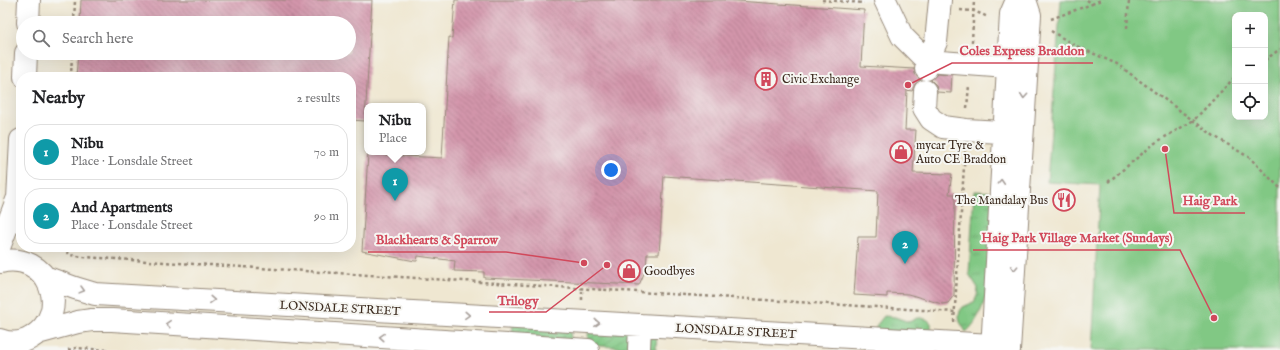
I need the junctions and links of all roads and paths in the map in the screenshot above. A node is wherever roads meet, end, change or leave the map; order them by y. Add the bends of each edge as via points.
1 (29, 0) edge
2 (75, 0) edge
3 (885, 0) edge
4 (940, 0) edge
5 (974, 0) edge
6 (1017, 0) edge
7 (1025, 0) edge
8 (1087, 0) edge
9 (1101, 0) edge
10 (1129, 0) edge
11 (1092, 4) junction
12 (974, 11) junction
13 (28, 16) edge
14 (74, 16) edge
15 (991, 18) dead end
16 (1045, 21) dead end
17 (1127, 28) dead end
18 (1050, 31) dead end
19 (1280, 49) edge
20 (1268, 58) edge
21 (26, 60) edge
22 (72, 60) edge
23 (970, 64) junction
24 (927, 65) junction
25 (1017, 68) junction
26 (25, 72) edge
27 (71, 72) edge
28 (1232, 80) edge
29 (925, 91) dead end
30 (1194, 120) junction
31 (966, 130) junction
32 (1013, 133) junction
33 (1108, 182) dead end
34 (1280, 188) edge
35 (16, 204) edge
36 (0, 246) edge
37 (32, 252) edge
38 (67, 252) edge
39 (0, 262) edge
40 (43, 275) junction
41 (236, 302) junction
42 (955, 312) junction
43 (443, 314) junction
44 (640, 325) junction
45 (235, 328) junction
46 (0, 340) edge
47 (32, 340) edge
48 (441, 341) junction
49 (953, 343) junction
50 (997, 349) edge
51 (68, 350) edge
52 (108, 350) edge
53 (588, 350) edge
54 (639, 350) edge

1 - 13 street
2 - 14 path
3 - 24 street via 902,36
4 - 24 street via 936,42
5 - 12 path
6 - 25 street via 1011,14
7 - 25 street via 1030,15
8 - 11 path
9 - 11 path
10 - 17 path
11 - 16 path
12 - 15 path
12 - 23 path
18 - 30 path via 1117,64
19 - 20 path
21 - 26 street
22 - 27 path
23 - 24 street
23 - 25 street
23 - 31 path
25 - 32 street
28 - 30 path
29 - 31 street via 924,108 930,119 943,127
30 - 33 path via 1155,143
30 - 34 path via 1214,136 1250,158
31 - 32 street
31 - 42 path
32 - 50 street
35 - 36 street
37 - 40 street
38 - 42 path via 84,258
39 - 40 street, LONSDALE STREET via 22,261 35,267
40 -> 41 street, LONSDALE STREET via 95,294
40 - 47 street via 52,290 52,312 46,324
41 - 43 street, LONSDALE STREET
41 - 45 street
42 - 49 path
43 -> 44 street, LONSDALE STREET
43 - 48 street
44 - 49 street, LONSDALE STREET
44 - 54 street
45 -> 47 street via 92,320 74,323
48 -> 45 street
46 - 47 street
48 - 53 street
49 - 50 street, LONSDALE STREET
51 - 52 path

